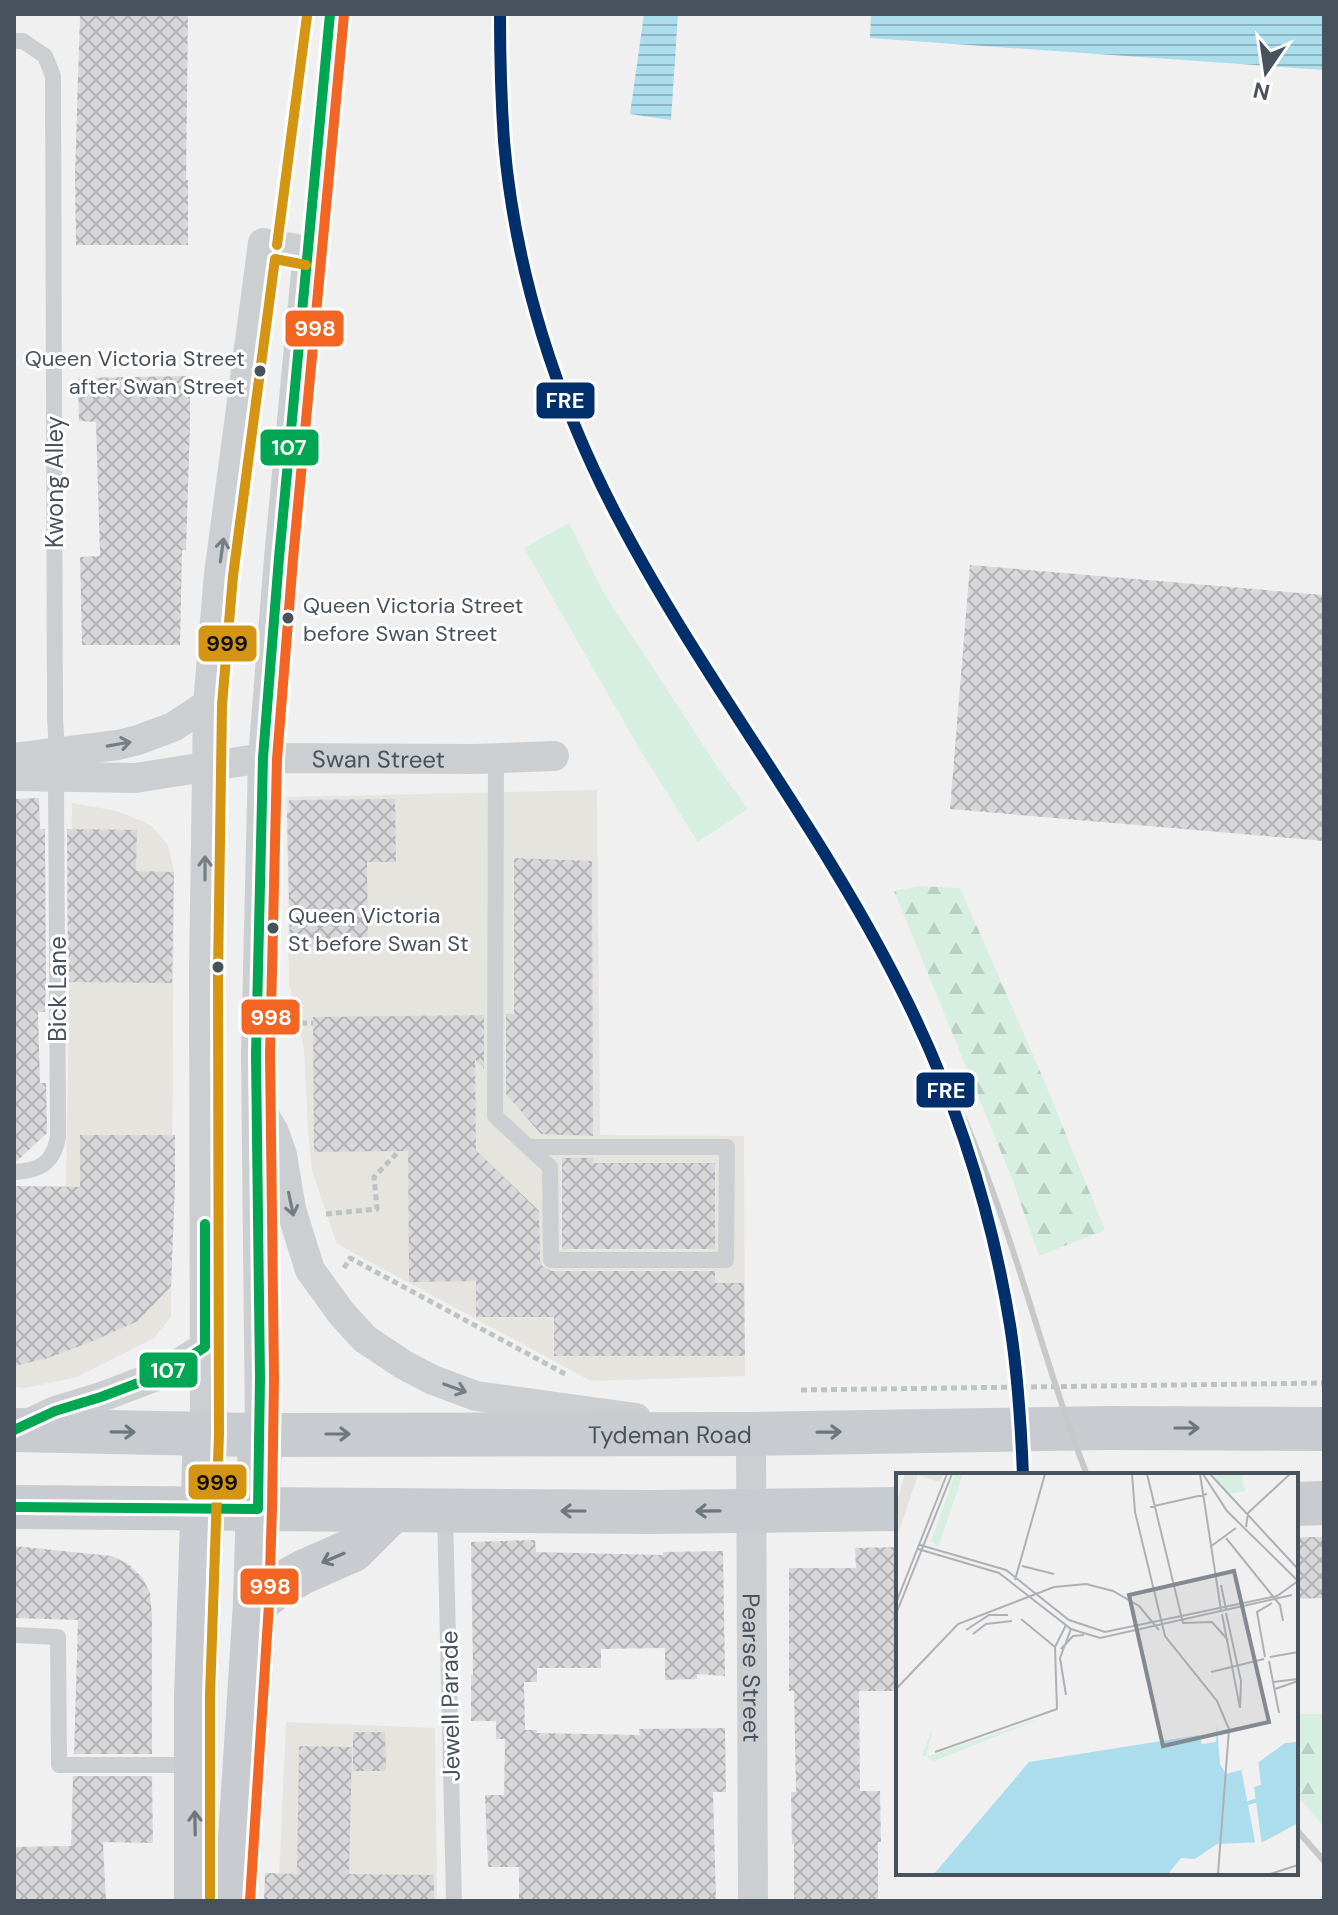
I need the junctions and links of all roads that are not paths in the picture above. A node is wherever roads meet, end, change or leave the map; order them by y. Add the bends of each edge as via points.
1 (14, 41) edge
2 (208, 704) junction
3 (554, 756) dead end
4 (14, 758) edge
5 (263, 758) junction
6 (496, 759) junction
7 (56, 765) junction
8 (206, 767) junction
9 (14, 776) edge
10 (258, 1105) junction
11 (528, 1147) junction
12 (14, 1172) edge
13 (205, 1347) junction
14 (1324, 1429) edge
15 (16, 1430) edge
16 (205, 1434) junction
17 (751, 1434) junction
18 (260, 1435) junction
19 (1324, 1503) edge
20 (1298, 1504) edge
21 (14, 1507) edge
22 (203, 1509) junction
23 (258, 1509) junction
24 (896, 1509) edge
25 (393, 1510) junction
26 (445, 1510) junction
27 (751, 1510) junction
28 (255, 1603) junction
29 (14, 1635) edge
30 (195, 1765) junction
31 (196, 1901) edge
32 (236, 1901) edge
33 (454, 1901) edge
34 (753, 1901) edge

1 - 7 lane, Kwong Alley via 45,56 53,76
2 -> 5 street via 219,574 263,243 308,251
7 -> 2 street, Swan Street via 173,727
2 - 8 street
3 - 6 street, Swan Street
4 - 7 street, Swan Street
5 - 6 street, Swan Street
5 - 8 street, Swan Street
5 - 10 street
6 - 11 lane via 495,1116
7 - 8 street, Swan Street via 135,778
7 - 9 street, Swan Street
7 - 12 lane, Bick Lane via 58,1137 50,1158 39,1168
13 -> 8 street
10 -> 17 street via 282,1155 291,1209 310,1270 365,1339 433,1380 476,1396
10 - 18 street
11 - 11 lane via 550,1167 551,1260 726,1260 727,1147
13 - 15 street via 162,1374
13 - 16 street
17 -> 14 main road, Tydeman Road
15 -> 16 main road, Tydeman Road
16 - 18 main road, Tydeman Road
16 - 22 main road
18 -> 17 main road, Tydeman Road
17 - 27 street, Pearse Street
18 - 23 main road
19 - 20 main road
21 - 22 main road
22 - 23 main road
22 - 30 main road
23 - 25 main road
23 - 28 main road
24 - 27 main road
25 - 26 main road
25 -> 28 main road via 353,1550 303,1572
27 -> 26 main road
26 - 33 lane, Jewell Parade
27 - 34 street, Pearse Street
28 - 32 main road
29 - 30 lane via 58,1637 59,1765
31 -> 30 main road

